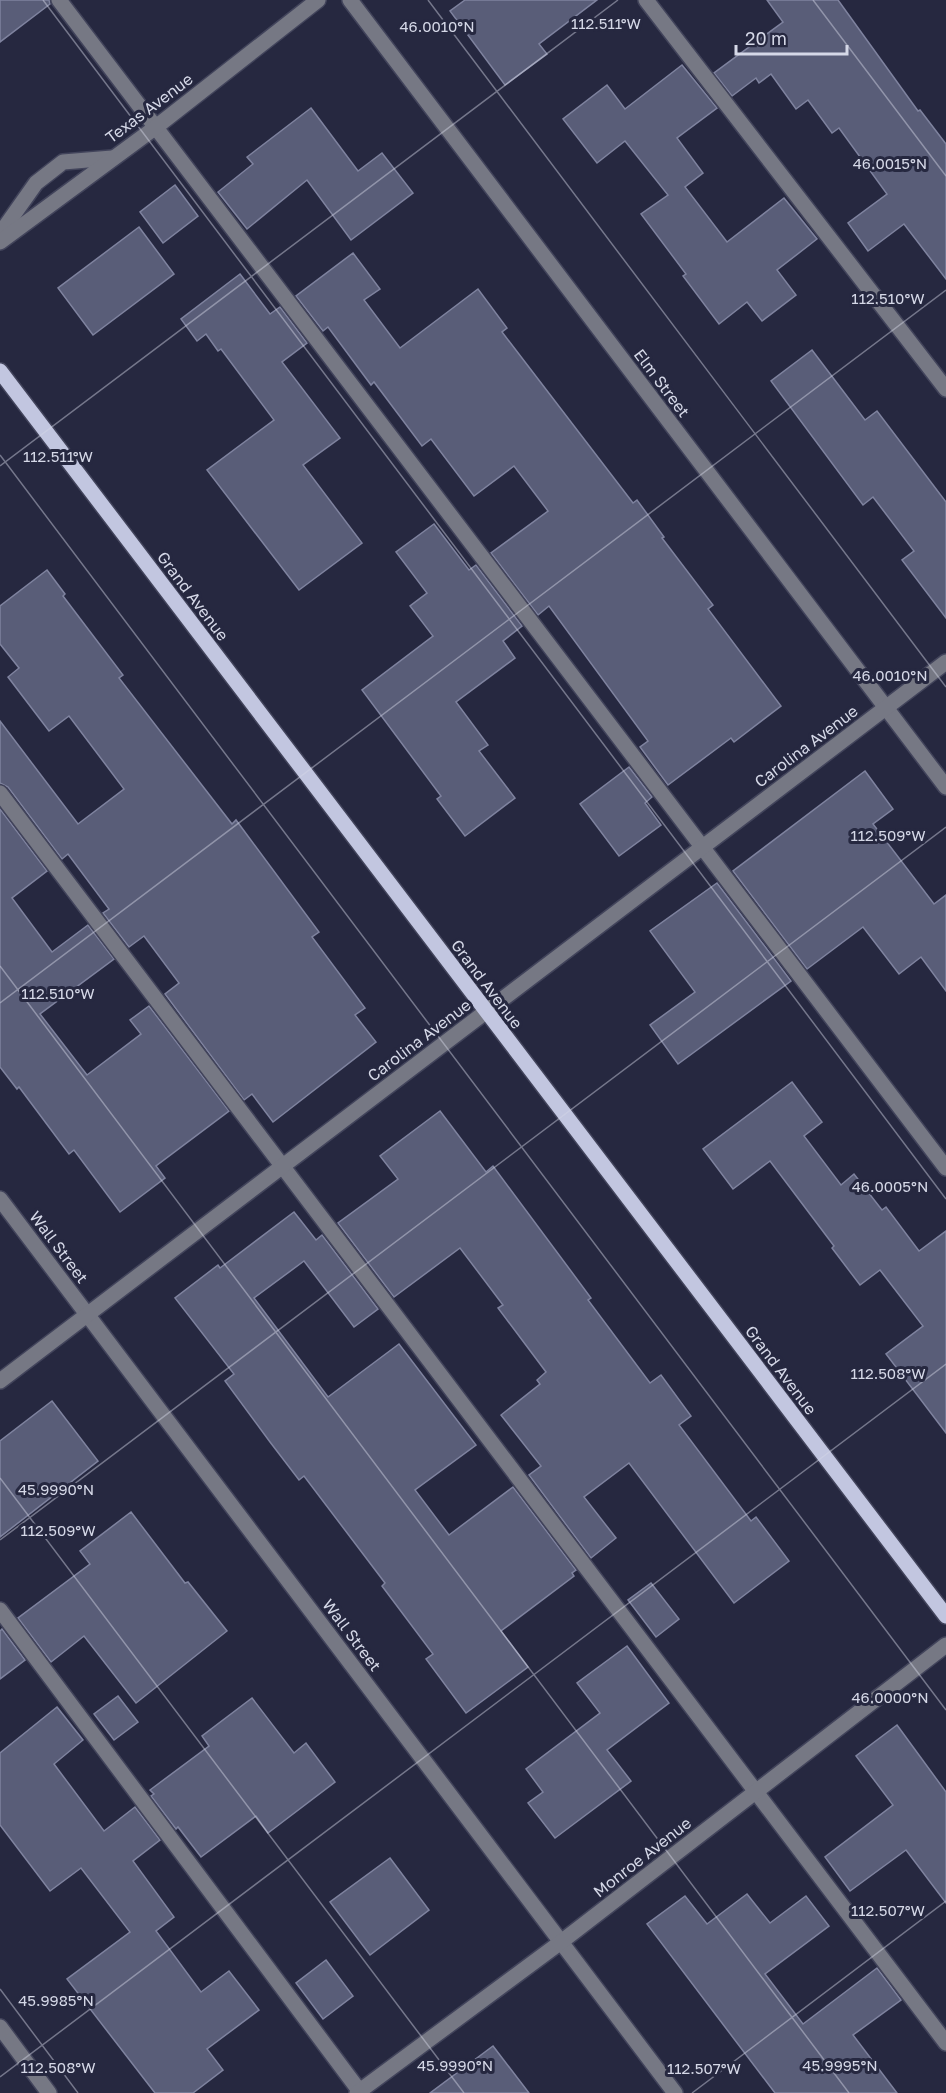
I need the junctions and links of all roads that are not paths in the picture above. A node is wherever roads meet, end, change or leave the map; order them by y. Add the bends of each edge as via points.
1 (59, 0) edge
2 (318, 0) edge
3 (350, 0) edge
4 (646, 0) edge
5 (156, 127) junction
6 (112, 158) junction
7 (0, 234) edge
8 (0, 242) edge
9 (0, 371) edge
10 (946, 389) edge
11 (946, 662) edge
12 (886, 708) junction
13 (946, 787) edge
14 (0, 793) edge
15 (703, 846) junction
16 (485, 1012) junction
17 (284, 1166) junction
18 (946, 1168) edge
19 (0, 1199) edge
20 (88, 1316) junction
21 (0, 1381) edge
22 (0, 1610) edge
23 (946, 1616) edge
24 (946, 1645) edge
25 (757, 1791) junction
26 (561, 1942) junction
27 (0, 2028) edge
28 (946, 2043) edge
29 (360, 2092) edge
30 (49, 2093) edge
31 (675, 2093) edge

1 - 5 street
2 - 5 street, Texas Avenue
3 - 12 street, Elm Street
4 - 10 street
5 - 6 street, Texas Avenue
5 - 15 street
6 - 7 street via 63,162 36,183
6 - 8 street, Texas Avenue
9 - 16 main road, Grand Avenue
11 - 12 street, Carolina Avenue
12 - 13 street, Elm Street
12 - 15 street, Carolina Avenue
14 - 17 street
15 - 16 street, Carolina Avenue
15 - 18 street
16 - 17 street, Carolina Avenue
16 - 23 main road, Grand Avenue
17 - 20 street, Carolina Avenue
17 - 25 street
19 - 20 street, Wall Street
20 - 21 street, Carolina Avenue
20 - 26 street, Wall Street
22 - 29 street
24 - 25 street, Monroe Avenue
25 - 26 street, Monroe Avenue
25 - 28 street
26 - 29 street, Monroe Avenue
26 - 31 street, Wall Street
27 - 30 street

